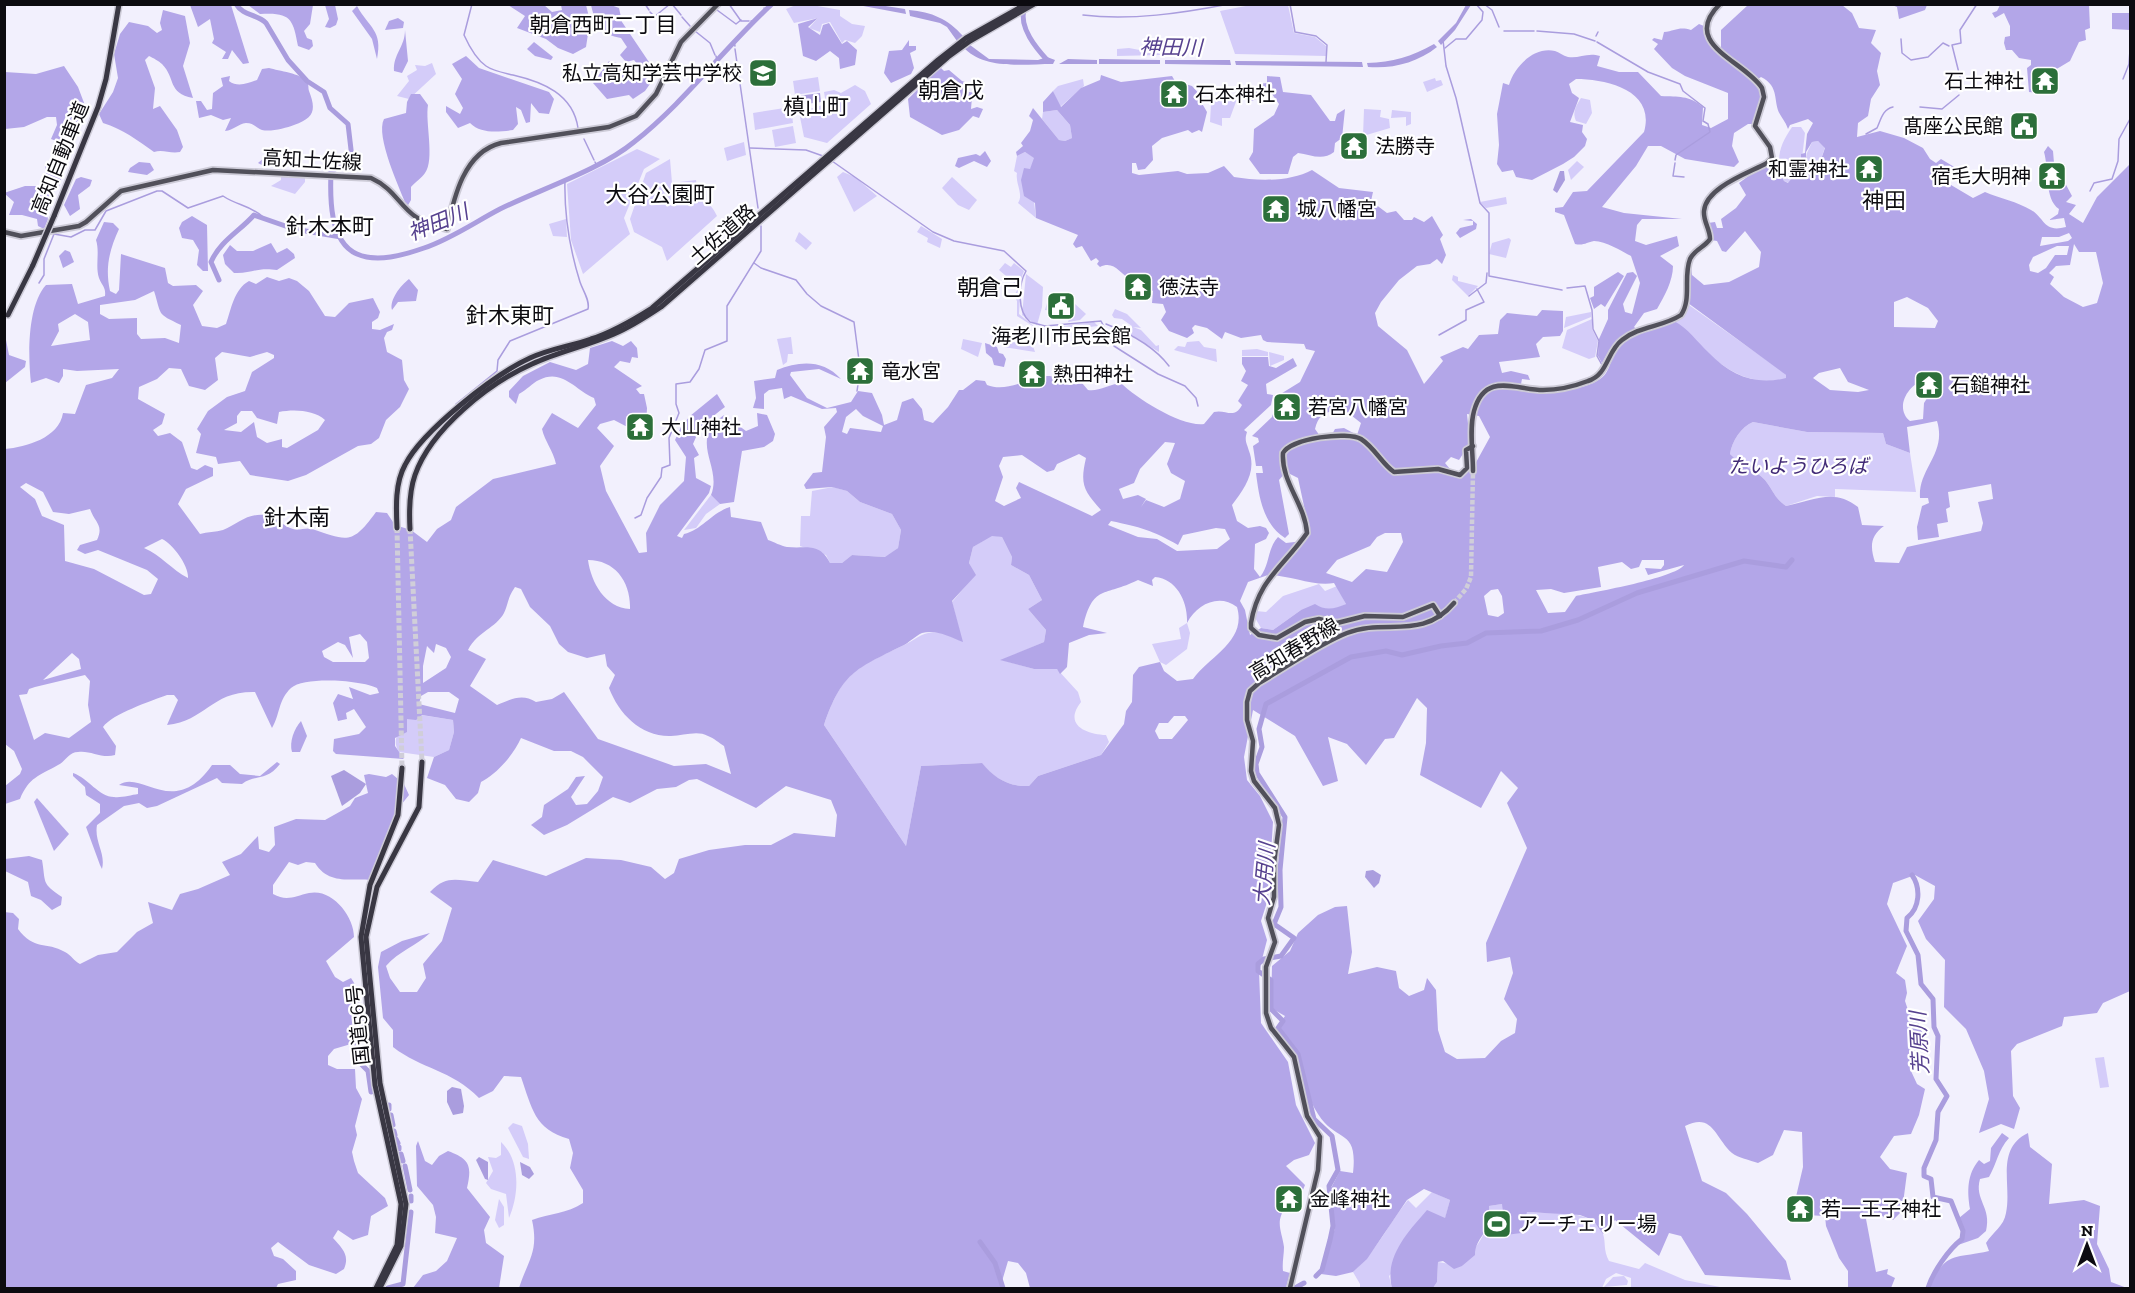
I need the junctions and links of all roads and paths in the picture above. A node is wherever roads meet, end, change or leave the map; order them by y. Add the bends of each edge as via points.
1 (119, 4) edge
2 (718, 4) edge
3 (1720, 4) edge
4 (1030, 5) edge
5 (960, 45) junction
6 (4, 232) edge
7 (8, 315) dead end
8 (432, 443) junction
9 (418, 446) junction
10 (1473, 446) junction
11 (420, 462) junction
12 (1473, 471) tunnel mouth
13 (397, 528) tunnel mouth
14 (410, 529) tunnel mouth
15 (1454, 603) tunnel mouth
16 (1440, 616) junction
17 (422, 762) tunnel mouth
18 (402, 768) tunnel mouth
19 (375, 1288) edge
20 (380, 1288) edge
21 (1290, 1288) edge

1 - 7 highway, 高知自動車道, bridge via 98,107 33,265
2 - 6 main road, 高知土佐線 via 681,42 652,100 629,120 609,127 501,143 484,150 457,186 447,229 417,220 378,181 361,176 213,170 121,191 79,226 21,236
3 - 10 main road, 高知春野線 via 1709,19 1708,36 1715,47 1762,88 1764,96 1755,126 1770,147 1772,158 1718,188 1706,202 1704,213 1710,239 1690,260 1687,303 1681,315 1623,339 1603,371 1591,381 1546,390 1506,384 1489,389 1474,409
4 - 5 highway, 土佐道路
5 - 8 highway, 土佐道路 via 661,307 615,334 511,375 460,414
5 - 9 highway, 土佐道路 via 652,308 613,330 529,358 506,371
8 - 9 highway
8 - 11 highway, 土佐道路
9 - 11 highway
9 - 13 highway via 400,477
10 - 12 main road, 高知春野線
10 - 16 main road, 高知春野線 via 1466,450 1467,468 1460,475 1438,469 1394,472 1366,442 1353,436 1289,445 1283,453 1283,471 1306,533 1265,580 1251,628 1258,635 1277,638 1312,620 1337,623 1365,616 1403,617 1432,605
11 - 14 highway via 410,493
15 - 16 main road, 高知春野線
16 - 21 main road, 高知春野線 via 1413,627 1364,629 1345,634 1250,691 1246,709 1253,738 1251,776 1275,808 1280,825 1274,897 1268,918 1275,942 1266,977 1268,1020 1294,1057 1307,1116 1320,1137 1318,1170
17 - 20 highway, 国道56号 via 419,807 377,887 366,937 380,1083 406,1204 401,1246
18 - 19 highway, 国道56号 via 398,814 370,885 362,925 372,1065 401,1204 397,1245

